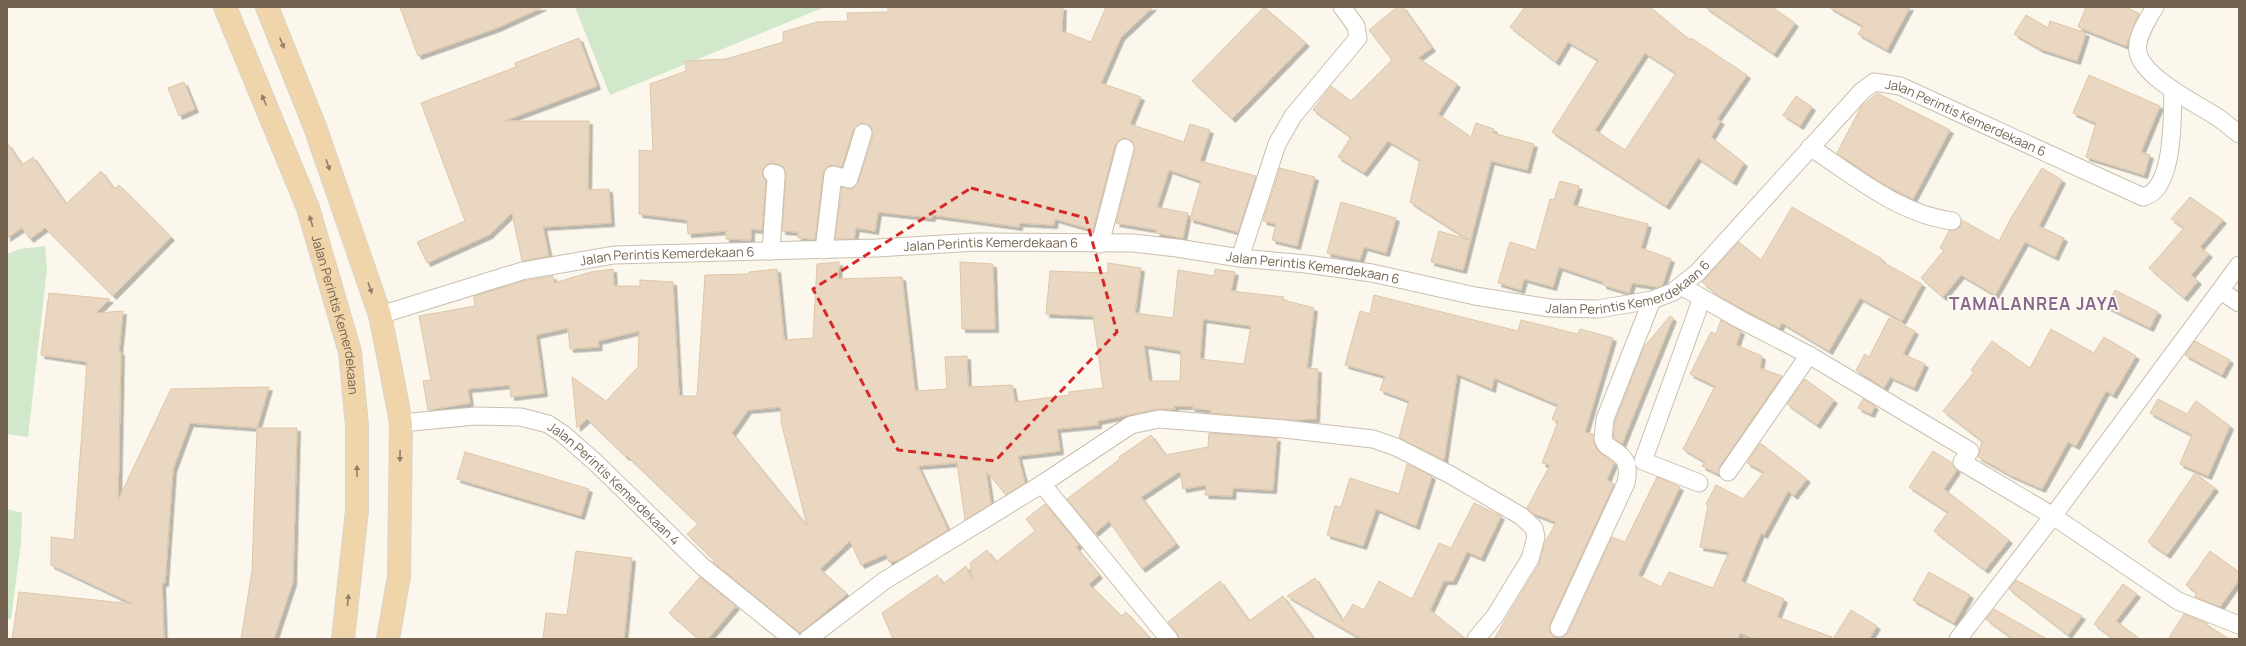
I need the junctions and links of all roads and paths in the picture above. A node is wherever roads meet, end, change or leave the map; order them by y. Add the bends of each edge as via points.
1 (225, 7) edge
2 (267, 7) edge
3 (1342, 7) edge
4 (2155, 7) edge
5 (2173, 90) junction
6 (863, 134) dead end
7 (2239, 134) edge
8 (1810, 147) junction
9 (1125, 148) dead end
10 (772, 172) dead end
11 (1952, 221) dead end
12 (1100, 244) junction
13 (824, 250) junction
14 (771, 251) junction
15 (1240, 258) junction
16 (2239, 265) edge
17 (1681, 286) junction
18 (2221, 290) junction
19 (1702, 298) junction
20 (1652, 300) junction
21 (2239, 303) edge
22 (380, 315) junction
23 (1809, 355) junction
24 (401, 424) junction
25 (1728, 472) dead end
26 (1699, 483) dead end
27 (1042, 484) junction
28 (2053, 516) junction
29 (2239, 625) edge
30 (1559, 628) dead end
31 (343, 639) edge
32 (388, 639) edge
33 (792, 639) edge
34 (808, 639) edge
35 (1168, 639) edge
36 (1476, 639) edge
37 (1958, 639) edge

31 -> 1 highway, Jalan Perintis Kemerdekaan via 357,510 357,426 350,352 308,208
2 -> 22 highway via 315,127
3 - 15 street via 1356,26 1358,38 1293,116 1277,144
4 - 5 street via 2139,38 2137,52 2143,65
5 - 7 street
5 - 8 street, Jalan Perintis Kemerdekaan 6 via 2171,144 2160,182 2151,196 2137,195 1900,86 1885,83 1874,82 1862,90
6 - 13 street via 849,179 833,175
8 - 11 street via 1896,202 1925,216
8 - 17 street, Jalan Perintis Kemerdekaan 6 via 1698,272
9 - 12 street
10 - 14 street via 776,174 776,178
12 - 13 street, Jalan Perintis Kemerdekaan 6 via 978,242
12 - 15 street, Jalan Perintis Kemerdekaan 6 via 1133,244
13 - 14 street, Jalan Perintis Kemerdekaan 6
14 - 22 street, Jalan Perintis Kemerdekaan 6 via 614,255 522,271
15 - 20 street, Jalan Perintis Kemerdekaan 6 via 1372,273 1475,296 1550,308 1598,309
16 - 18 street
17 - 19 street
17 - 20 street, Jalan Perintis Kemerdekaan 6
18 - 21 street
18 - 28 street
19 - 23 street
19 - 26 street via 1643,461
20 - 30 street via 1605,419 1603,433 1606,445 1624,456 1627,464 1626,483
22 - 24 highway
23 - 25 street
23 - 28 street via 1970,450 1962,462
24 -> 32 highway via 399,576
24 - 33 street, Jalan Perintis Kemerdekaan 4 via 475,416 521,417 548,424 595,462 702,566
27 - 34 street via 884,581
27 - 35 street
27 - 36 street via 1131,425 1149,421 1184,421 1374,439 1396,447 1449,474 1521,516 1534,528 1535,547 1530,559 1495,616
28 - 29 street via 2178,601
28 - 37 street

